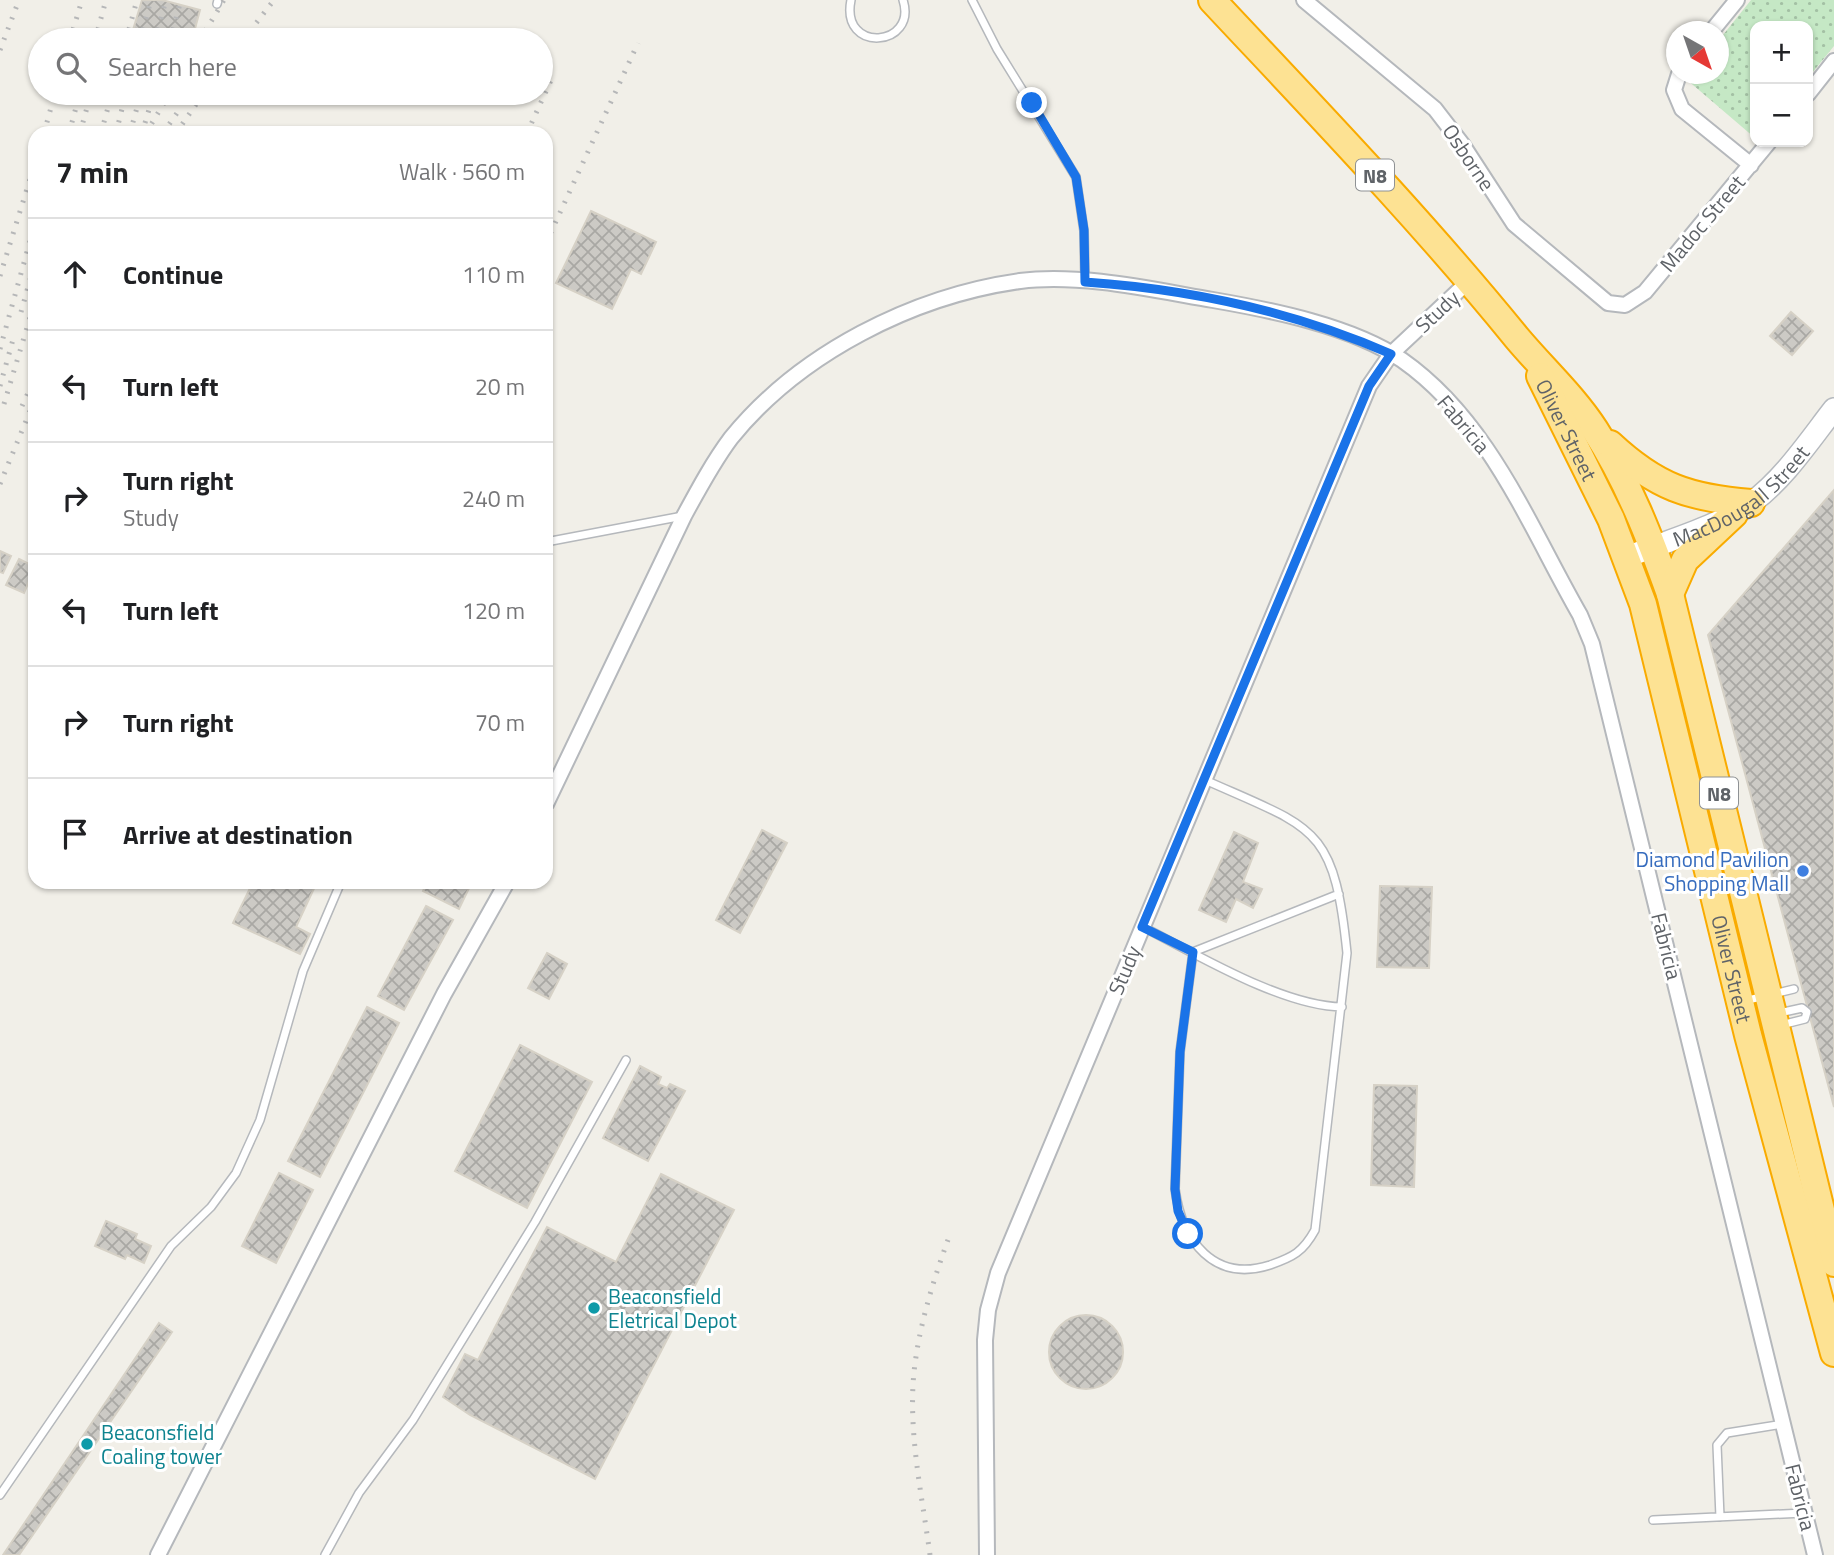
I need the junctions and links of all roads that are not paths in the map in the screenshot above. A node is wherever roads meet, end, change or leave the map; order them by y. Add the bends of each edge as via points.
1 (851, 0) edge
2 (903, 0) edge
3 (972, 0) edge
4 (1212, 0) edge
5 (1304, 0) edge
6 (1737, 0) edge
7 (1720, 21) edge
8 (1834, 61) edge
9 (1676, 84) edge
10 (1813, 88) edge
11 (1765, 147) edge
12 (1751, 165) junction
13 (1470, 280) junction
14 (1085, 282) junction
15 (1633, 301) joint
16 (1391, 354) junction
17 (1531, 355) junction
18 (1834, 410) edge
19 (1596, 431) junction
20 (1743, 508) junction
21 (684, 516) junction
22 (553, 541) edge
23 (1653, 546) junction
24 (1627, 557) junction
25 (1670, 594) junction
26 (1204, 780) junction
27 (553, 789) edge
28 (338, 889) edge
29 (502, 889) edge
30 (1339, 894) junction
31 (1142, 927) junction
32 (1193, 952) junction
33 (1794, 989) dead end
34 (1342, 1007) junction
35 (1759, 1020) junction
36 (625, 1060) dead end
37 (1834, 1263) edge
38 (1834, 1353) edge
39 (1784, 1424) junction
40 (0, 1495) edge
41 (1805, 1513) junction
42 (1720, 1517) junction
43 (1653, 1520) dead end
44 (158, 1555) edge
45 (325, 1555) edge
46 (987, 1555) edge
47 (1815, 1555) edge

1 - 2 lane via 854,27 879,38 896,32 902,24
3 - 14 lane via 1076,177
4 - 13 highway, Oliver Street / N8
5 - 15 street, Osborne via 1435,109 1522,232 1600,297 1615,305
6 - 7 street
8 - 10 street
9 - 12 street via 1682,109
11 - 12 street, Madoc Street
12 - 15 street, Madoc Street
13 - 16 street, Study
13 - 17 highway, Oliver Street / N8
14 - 16 street, Fabricia via 1145,288 1276,313 1330,328
14 - 21 street, Fabricia via 1023,281 977,290 894,317 850,338 805,369 732,438
16 - 26 street, Study via 1369,386
16 - 39 street, Fabricia via 1451,405 1485,445 1590,636
17 - 19 highway, Oliver Street / N8
17 - 24 highway, Oliver Street / N8
18 - 20 street, MacDougall Street via 1778,478
19 - 20 highway via 1671,489
19 - 23 highway, Oliver Street / N8
20 - 23 street, MacDougall Street
20 - 25 highway via 1685,560
21 - 22 lane
21 - 27 street, Fabricia
23 - 24 street, MacDougall Street
23 - 25 highway, Oliver Street / N8
24 - 35 highway, Oliver Street / N8
25 - 35 highway, Oliver Street / N8
26 - 30 lane via 1306,828 1322,845
26 - 31 street, Study
28 - 40 lane via 303,971 260,1120 236,1173 211,1207 171,1246
29 - 44 street via 432,1017
30 - 32 lane
30 - 34 lane via 1347,953
31 - 32 lane
31 - 46 street, Study via 1013,1231 988,1310 984,1378
32 - 34 lane via 1283,995
32 - 34 lane via 1180,1052 1175,1189 1178,1211 1195,1244 1230,1269 1251,1271 1292,1258 1306,1247 1315,1230
33 - 35 lane
35 - 37 highway, Oliver Street / N8
35 - 38 highway, Oliver Street / N8
36 - 45 lane via 535,1222 413,1420 359,1493
39 - 41 street, Fabricia
39 - 42 lane via 1727,1433 1721,1438 1717,1445
41 - 42 lane
41 - 47 street, Fabricia
42 - 43 lane

